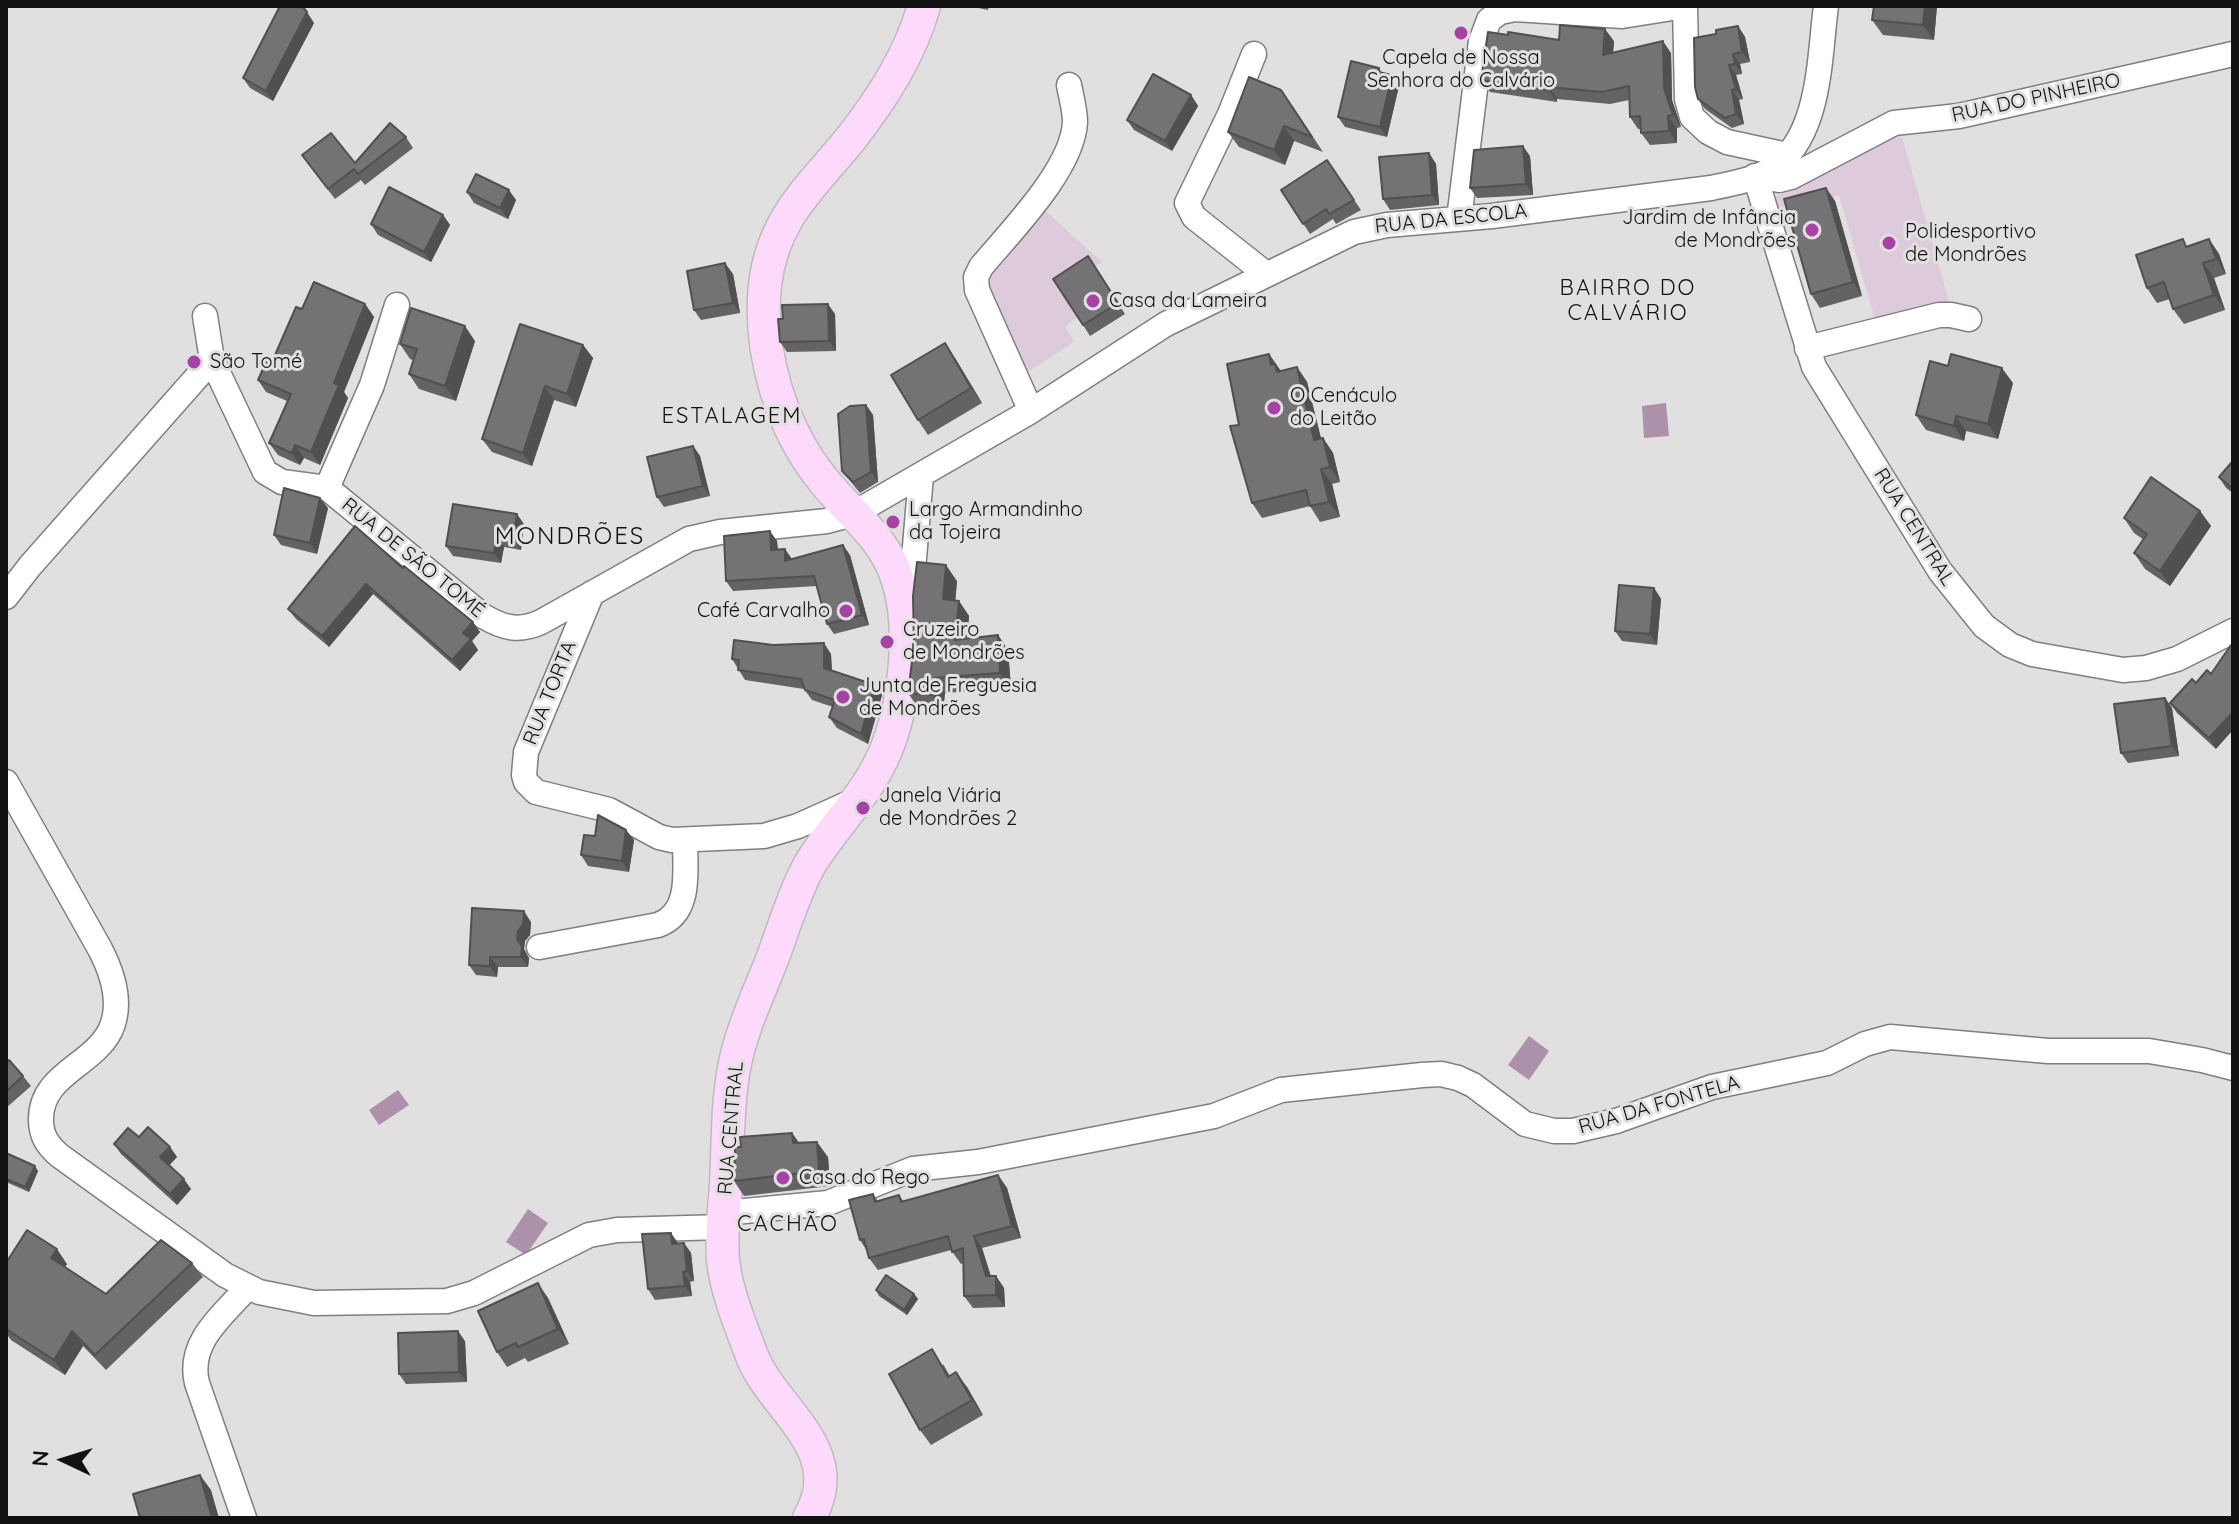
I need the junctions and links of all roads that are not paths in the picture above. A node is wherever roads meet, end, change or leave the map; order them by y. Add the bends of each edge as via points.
1 (924, 6) edge
2 (1826, 6) edge
3 (1254, 54) dead end
4 (2233, 54) edge
5 (1069, 85) dead end
6 (1787, 155) junction
7 (1755, 176) junction
8 (1459, 219) junction
9 (1266, 274) junction
10 (397, 305) dead end
11 (205, 316) dead end
12 (1969, 319) dead end
13 (1807, 348) junction
14 (212, 360) junction
15 (1031, 411) junction
16 (921, 476) junction
17 (327, 488) junction
18 (853, 514) junction
19 (592, 593) junction
20 (6, 597) edge
21 (2233, 631) edge
22 (905, 655) junction
23 (6, 782) edge
24 (856, 800) junction
25 (685, 841) junction
26 (539, 947) dead end
27 (2233, 1068) edge
28 (724, 1220) junction
29 (248, 1287) junction
30 (244, 1518) edge
31 (809, 1518) edge

1 - 18 main road via 889,85 785,219 774,240 766,283 765,344 784,409 811,464
2 - 6 street via 1812,103 1803,131
3 - 9 street via 1187,203 1194,217
4 - 7 street, RUA DO PINHEIRO via 1959,116 1894,123 1786,179
5 - 15 street via 1075,127 1058,168 976,277 977,290
6 - 7 street
6 - 8 street via 1727,142 1692,117 1685,6 1622,16 1508,10 1489,20 1481,41
7 - 8 street, RUA DA ESCOLA via 1711,188
7 - 13 street, RUA CENTRAL
8 - 9 street, RUA DA ESCOLA via 1365,229
9 - 15 street, RUA DA ESCOLA via 1166,324
10 - 17 street via 372,385
11 - 14 street, RUA DE SÃO TOMÉ
12 - 13 street via 1939,315
13 - 21 street, RUA CENTRAL via 1940,571 1969,610 2001,640 2044,657 2135,669 2177,659
14 - 17 street, RUA DE SÃO TOMÉ via 265,472 282,482
14 - 20 street
15 - 16 street, RUA DA ESCOLA
16 - 18 street
16 - 22 street
17 - 19 street, RUA DE SÃO TOMÉ via 498,625 532,626
18 - 19 street, RUA DE SÃO TOMÉ via 700,536 678,543
18 - 22 main road via 895,573
19 - 25 street, RUA TORTA via 526,752 526,782 543,795 609,810 659,837
22 - 24 main road, RUA CENTRAL via 891,736
23 - 29 street, RUA DA FONTELA via 100,949 116,994 116,1014 105,1039 46,1094 40,1124 46,1142
24 - 25 street, RUA TORTA via 764,836
24 - 28 main road, RUA CENTRAL via 800,885 738,1050
25 - 26 street via 684,896 668,921
27 - 28 street, RUA DA FONTELA via 2149,1051 2048,1051 1883,1038 1827,1063 1712,1087 1606,1124 1562,1131 1525,1124 1458,1078 1422,1075 1281,1090 1214,1116 978,1162 913,1169 828,1203
28 - 29 street, RUA DA FONTELA via 589,1235 474,1293 447,1301 325,1304
28 - 31 main road, RUA CENTRAL via 725,1273 752,1355 807,1436 818,1464 820,1490
29 - 30 street via 204,1337 194,1364

